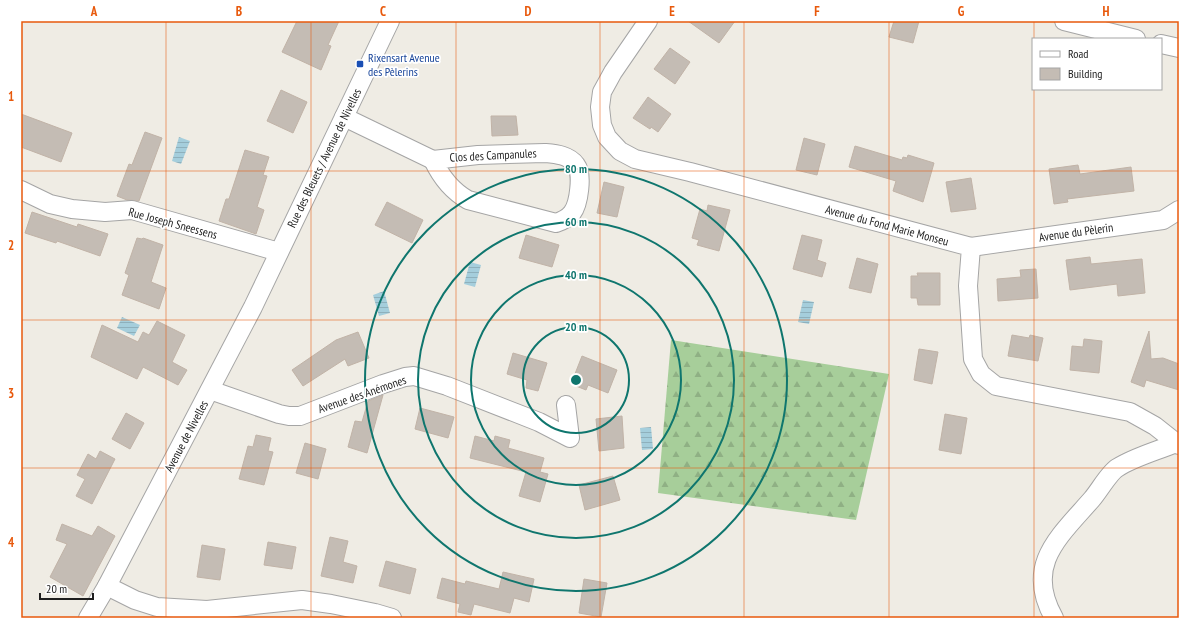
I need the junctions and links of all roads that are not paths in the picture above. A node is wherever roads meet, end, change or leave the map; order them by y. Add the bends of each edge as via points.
1 (390, 21) edge
2 (648, 21) edge
3 (1064, 21) edge
4 (1132, 38) edge
5 (1162, 44) edge
6 (1179, 48) edge
7 (344, 117) junction
8 (458, 157) junction
9 (432, 160) junction
10 (448, 184) junction
11 (21, 190) edge
12 (1179, 210) edge
13 (971, 247) junction
14 (279, 252) junction
15 (210, 390) junction
16 (566, 405) dead end
17 (1178, 444) edge
18 (107, 586) junction
19 (88, 618) edge
20 (392, 618) edge
21 (1054, 618) edge

1 - 7 street, Rue des Bleuets / Avenue de Nivelles
2 - 13 street, Avenue du Fond Marie Monseu via 602,92 602,125 607,137 620,151 635,159
3 - 4 street
5 - 6 street
7 - 9 street, Clos des Campanules
7 - 14 street, Rue des Bleuets / Avenue de Nivelles
8 - 9 street, Clos des Campanules
8 - 10 street
8 - 10 street, Clos des Campanules via 545,153 562,155 576,165 580,174 580,186 573,212 564,220 548,222 468,200 456,193
9 - 10 street, Clos des Campanules
11 - 14 street, Rue Joseph Sneessens via 50,204 105,212 132,210
12 - 13 street, Avenue du Pèlerin via 1164,220
13 - 17 street via 968,286 973,359 981,374 996,386 1130,412 1155,426
14 - 15 street, Avenue de Nivelles
15 - 16 street, Avenue des Anémones via 279,414 300,416 383,384 414,376 447,386 539,422 570,438
15 - 18 street, Avenue de Nivelles
17 - 21 street via 1116,469 1058,538 1045,560 1042,575 1046,601
18 - 19 street, Avenue de Nivelles
18 - 20 street via 135,600 157,607 207,610 302,600 338,605

